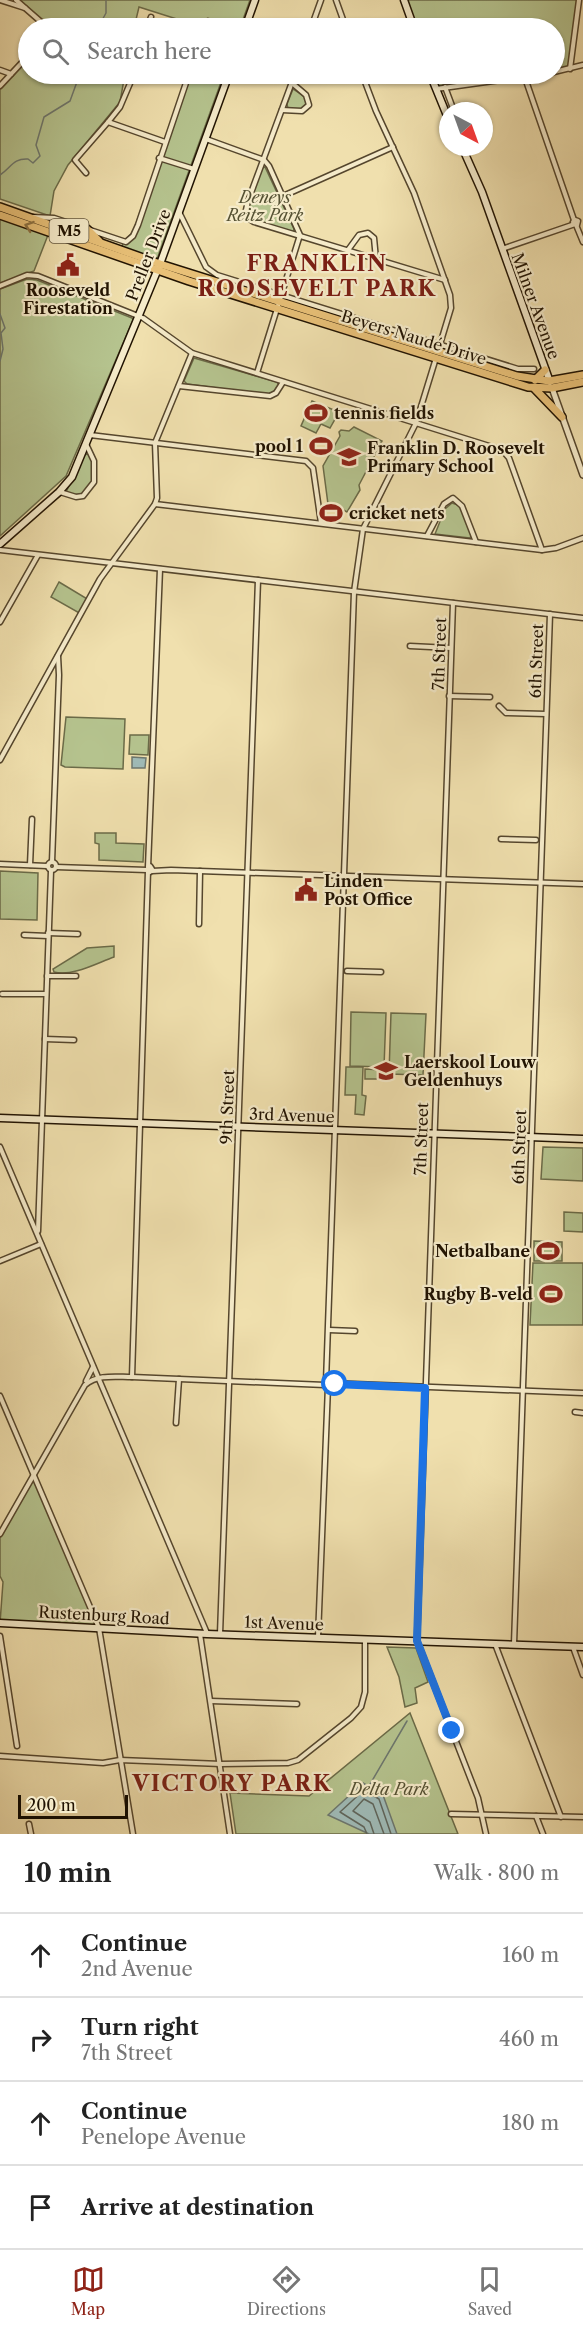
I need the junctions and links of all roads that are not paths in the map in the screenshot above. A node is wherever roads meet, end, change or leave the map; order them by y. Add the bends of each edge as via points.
1 (0, 0) edge
2 (16, 0) edge
3 (255, 0) edge
4 (321, 0) edge
5 (336, 0) edge
6 (404, 0) edge
7 (579, 0) edge
8 (27, 8) junction
9 (40, 18) edge
10 (249, 18) edge
11 (315, 18) edge
12 (342, 18) edge
13 (410, 18) edge
14 (583, 65) edge
15 (18, 67) edge
16 (570, 69) junction
17 (0, 70) edge
18 (565, 70) edge
19 (11, 74) junction
20 (130, 84) edge
21 (185, 84) edge
22 (224, 84) edge
23 (292, 84) edge
24 (293, 84) edge
25 (366, 84) edge
26 (434, 84) edge
27 (465, 84) edge
28 (527, 84) edge
29 (0, 86) edge
30 (445, 87) junction
31 (436, 89) junction
32 (441, 102) edge
33 (451, 102) edge
34 (282, 110) junction
35 (108, 122) junction
36 (205, 139) junction
37 (165, 142) junction
38 (393, 147) junction
39 (466, 156) edge
40 (159, 158) junction
41 (264, 160) junction
42 (194, 169) junction
43 (86, 173) dead end
44 (283, 196) junction
45 (0, 207) edge
46 (179, 212) junction
47 (0, 215) edge
48 (29, 217) junction
49 (577, 222) edge
50 (51, 229) junction
51 (87, 229) junction
52 (300, 236) junction
53 (78, 239) junction
54 (583, 242) edge
55 (101, 243) junction
56 (502, 249) junction
57 (348, 250) junction
58 (376, 259) junction
59 (159, 268) junction
60 (445, 280) junction
61 (2, 285) edge
62 (278, 302) junction
63 (138, 316) junction
64 (438, 351) junction
65 (192, 353) junction
66 (534, 369) dead end
67 (545, 370) junction
68 (257, 374) junction
69 (583, 375) edge
70 (283, 382) junction
71 (583, 382) edge
72 (534, 384) junction
73 (550, 385) junction
74 (179, 386) junction
75 (562, 417) junction
76 (416, 423) junction
77 (89, 435) junction
78 (155, 443) junction
79 (86, 444) junction
80 (583, 475) edge
81 (59, 492) junction
82 (155, 504) junction
83 (322, 523) junction
84 (363, 529) junction
85 (428, 536) junction
86 (583, 538) edge
87 (476, 542) junction
88 (0, 544) edge
89 (0, 550) edge
90 (542, 550) junction
91 (38, 555) junction
92 (112, 563) junction
93 (160, 569) junction
94 (258, 580) junction
95 (354, 592) junction
96 (453, 603) junction
97 (550, 614) junction
98 (583, 618) edge
99 (0, 622) edge
100 (410, 646) dead end
101 (451, 648) junction
102 (58, 656) junction
103 (449, 696) junction
104 (490, 697) dead end
105 (499, 706) dead end
106 (546, 714) junction
107 (0, 760) edge
108 (32, 819) dead end
109 (501, 839) dead end
110 (536, 840) dead end
111 (52, 862) junction
112 (0, 864) edge
113 (30, 865) junction
114 (56, 867) junction
115 (49, 868) junction
116 (149, 869) junction
117 (200, 871) junction
118 (248, 873) junction
119 (344, 876) junction
120 (442, 879) junction
121 (540, 883) junction
122 (583, 884) edge
123 (199, 924) dead end
124 (48, 934) junction
125 (78, 934) dead end
126 (24, 935) dead end
127 (347, 971) dead end
128 (381, 972) dead end
129 (47, 976) junction
130 (76, 976) dead end
131 (2, 994) dead end
132 (46, 994) junction
133 (45, 1039) junction
134 (74, 1041) dead end
135 (0, 1118) edge
136 (42, 1120) junction
137 (141, 1124) junction
138 (238, 1127) junction
139 (336, 1130) junction
140 (434, 1133) junction
141 (531, 1136) junction
142 (583, 1139) edge
143 (0, 1147) edge
144 (38, 1235) junction
145 (41, 1244) junction
146 (0, 1261) edge
147 (329, 1330) junction
148 (355, 1331) dead end
149 (93, 1367) junction
150 (97, 1377) junction
151 (132, 1377) junction
152 (179, 1379) junction
153 (229, 1381) junction
154 (85, 1384) junction
155 (327, 1384) junction
156 (425, 1388) junction
157 (522, 1391) junction
158 (583, 1393) edge
159 (0, 1396) edge
160 (575, 1412) dead end
161 (583, 1413) edge
162 (176, 1423) dead end
163 (33, 1474) junction
164 (0, 1534) edge
165 (0, 1623) edge
166 (99, 1628) junction
167 (203, 1634) junction
168 (220, 1635) junction
169 (0, 1636) edge
170 (318, 1638) junction
171 (364, 1640) junction
172 (418, 1643) junction
173 (495, 1644) junction
174 (514, 1645) junction
175 (573, 1647) junction
176 (583, 1647) edge
177 (583, 1675) edge
178 (211, 1701) junction
179 (297, 1704) dead end
180 (17, 1746) dead end
181 (0, 1756) edge
182 (120, 1760) junction
183 (221, 1764) junction
184 (452, 1814) dead end
185 (481, 1814) junction
186 (536, 1816) junction
187 (561, 1817) junction
188 (583, 1817) edge
189 (29, 1824) dead end
190 (31, 1834) edge
191 (133, 1834) edge
192 (230, 1834) edge
193 (486, 1834) edge
194 (543, 1834) edge

1 - 8 street
2 - 8 street
3 - 10 main road
4 - 11 street
5 - 12 street
6 - 13 main road
7 - 16 street
8 - 9 street
14 - 16 street
15 - 19 street
16 - 18 street
17 - 19 street
19 - 29 street
20 - 35 street
21 - 37 street
22 - 36 main road, Preller Drive
23 - 34 street
24 - 34 street via 306,95 309,105 302,111
25 - 38 street
26 - 31 main road
27 - 30 street
28 - 49 street
30 - 31 street
30 - 33 street
31 - 32 main road
34 - 41 street
35 - 37 street
35 - 43 street via 75,160
36 - 41 street
36 - 42 main road, Preller Drive
37 - 40 street
38 - 44 street
38 - 60 street
39 - 56 main road, Milner Avenue
40 - 42 street
40 - 51 street, Beyers Naudé Drive via 133,236 126,242
41 - 44 street
41 - 52 street via 248,201 247,216 254,222
42 - 46 main road, Preller Drive
44 - 52 street
45 - 48 main road, Beyers Naudé Drive / M5
46 - 59 main road, Preller Drive
46 - 62 street, Beyers Naudé Drive via 211,273
50 -> 47 main road, Beyers Naudé Drive / M5
48 - 50 main road, Beyers Naudé Drive / M5
48 - 51 street, Beyers Naudé Drive via 41,216
49 - 54 street
49 - 56 street
50 - 53 main road, Beyers Naudé Drive / M5
51 - 55 main road
52 - 57 street
52 - 62 street
53 - 55 main road, Beyers Naudé Drive / M5
53 - 59 main road, Beyers Naudé Drive / M5
55 - 59 main road, Beyers Naudé Drive / M5
56 - 67 main road, Milner Avenue
57 - 58 street
57 - 58 street via 359,235 368,233 374,238
58 - 60 street
59 - 62 main road, Beyers Naudé Drive / M5
59 - 63 main road, Preller Drive
60 - 64 street via 451,308
61 - 63 street via 35,275
62 - 64 main road, Beyers Naudé Drive / M5
62 - 64 street, Beyers Naudé Drive
62 - 68 street
63 - 65 street
63 - 77 main road, Preller Drive
64 - 66 street, Beyers Naudé Drive
64 - 72 main road, Beyers Naudé Drive / M5
64 - 76 street
65 - 68 street
65 - 74 street
67 - 72 main road
67 - 73 main road, Milner Avenue
68 - 70 street
69 - 73 main road, Beyers Naudé Drive / M5
70 - 74 street via 270,396
70 - 76 street
71 - 73 main road, Beyers Naudé Drive / M5
72 - 73 main road, Beyers Naudé Drive / M5
72 - 75 main road
73 - 75 street, Milner Avenue
74 - 78 street
75 - 80 street, Milner Avenue
76 - 84 street
76 - 90 street via 506,453
77 - 78 street
77 - 79 main road, Preller Drive
78 - 82 street
78 - 83 street via 303,460 314,471
79 - 81 main road, Preller Drive via 70,480
79 - 81 street via 94,461 93,485 79,497
81 - 88 main road, Preller Drive
82 - 83 street
82 - 92 street
83 - 84 street
84 - 85 street
84 - 95 street
85 - 87 street
85 - 87 street via 444,504 453,498 462,506
86 - 90 street
87 - 90 street
89 - 91 street
91 - 92 street
91 - 99 street
92 - 93 street
92 - 102 street
93 - 94 street
93 - 116 street
94 - 95 street
94 - 118 street, 9th Street
95 - 96 street
95 - 119 street
96 - 97 street
96 - 101 street, 7th Street
97 - 98 street
97 - 106 street, 6th Street
100 - 101 street
101 - 103 street, 7th Street
102 - 107 street
102 - 111 street
103 - 104 street
103 - 120 street, 7th Street
105 - 106 street via 506,713
106 - 121 street, 6th Street
108 - 113 street
109 - 110 street
111 - 114 street
111 - 115 street
112 - 113 street
113 - 115 street
114 - 115 street
114 - 116 street
115 - 124 street
116 - 117 street
116 - 137 street
117 - 118 street
117 - 123 street
118 - 119 street
118 - 138 street, 9th Street
119 - 120 street
119 - 139 street
120 - 121 street
120 - 140 street, 7th Street
121 - 122 street
121 - 141 street, 6th Street
124 - 125 street
124 - 126 street
124 - 129 street
127 - 128 street
129 - 130 street
129 - 132 street
131 - 132 street
132 - 133 street
133 - 134 street
133 - 136 street
135 - 136 main road, 3rd Avenue
136 - 137 main road, 3rd Avenue
136 - 144 street
137 - 138 main road, 3rd Avenue
137 - 151 street
138 - 139 main road, 3rd Avenue
138 - 153 street, 9th Street
139 - 140 main road, 3rd Avenue
139 - 147 street
140 - 141 main road, 3rd Avenue
140 - 156 street, 7th Street
141 - 142 main road, 3rd Avenue
141 - 157 street, 6th Street
143 - 144 street
144 - 145 street
145 - 146 street
145 - 149 street
147 - 148 street
147 - 155 street
149 - 150 street
149 - 154 street
150 - 151 street
150 - 154 street
150 - 167 street
151 - 152 street
152 - 153 street
152 - 162 street
153 - 155 street
153 - 168 street, 9th Street
154 - 163 street
155 - 156 street
155 - 170 street
156 - 157 street
156 - 172 street, 7th Street
157 - 158 street
157 - 174 street, 6th Street
159 - 163 street
160 - 161 street
163 - 164 street
163 - 166 street
165 - 166 main road, Rustenburg Road
166 - 167 main road, Rustenburg Road
166 - 182 street
167 - 168 main road, 1st Avenue
167 - 178 street
168 - 170 main road, 1st Avenue
169 - 180 street
170 - 171 main road, 1st Avenue
171 - 172 main road, 1st Avenue
171 - 183 street via 365,1698 351,1718 294,1762
172 - 173 main road, 1st Avenue
172 - 185 street
173 - 174 main road, 1st Avenue
173 - 187 street
174 - 175 main road, 1st Avenue
175 - 176 main road, 1st Avenue
175 - 177 street
178 - 179 street
178 - 183 street
181 - 182 street via 111,1763
182 - 183 street
182 - 191 street
183 - 192 street
184 - 185 street
185 - 186 street
185 - 193 street
186 - 187 street
186 - 194 street
187 - 188 street
189 - 190 street

